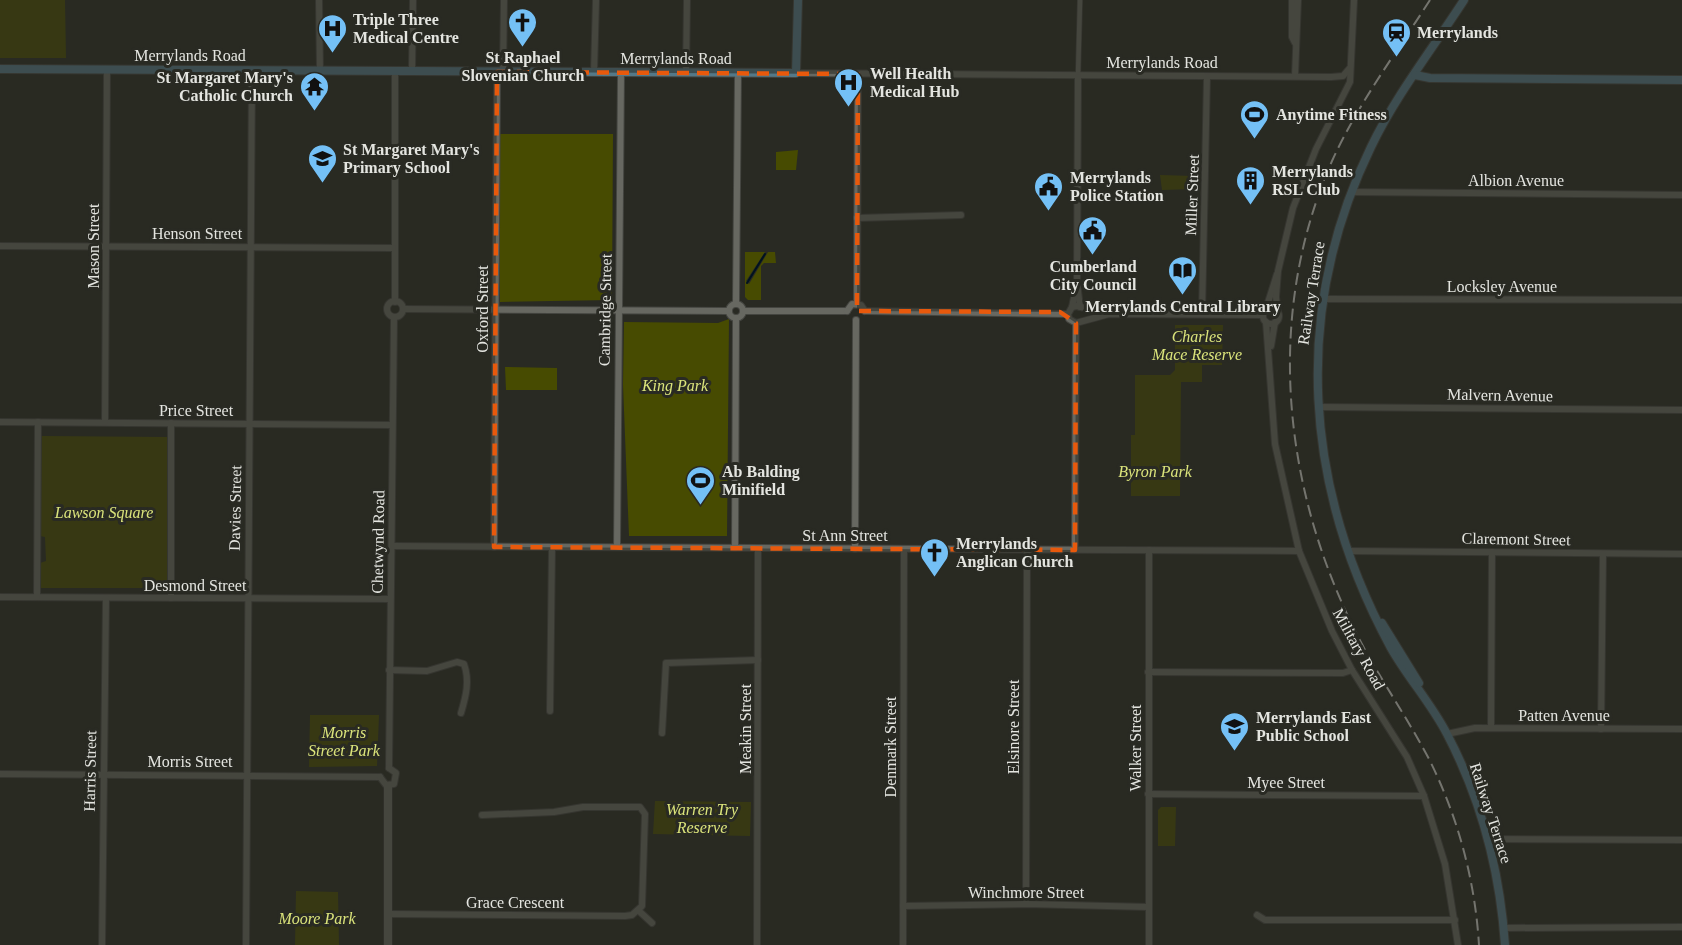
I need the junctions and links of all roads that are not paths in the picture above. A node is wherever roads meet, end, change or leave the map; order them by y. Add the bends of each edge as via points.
1 (319, 0) edge
2 (413, 0) edge
3 (504, 0) edge
4 (596, 0) edge
5 (687, 0) edge
6 (798, 0) edge
7 (1080, 0) edge
8 (1292, 0) edge
9 (1298, 0) edge
10 (1354, 0) edge
11 (1464, 0) edge
12 (1296, 43) junction
13 (0, 69) edge
14 (1349, 69) junction
15 (107, 70) junction
16 (252, 70) junction
17 (320, 71) junction
18 (394, 71) junction
19 (412, 71) junction
20 (500, 72) junction
21 (594, 72) junction
22 (621, 73) junction
23 (686, 73) junction
24 (738, 73) junction
25 (796, 73) junction
26 (858, 74) junction
27 (1415, 75) junction
28 (1295, 76) junction
29 (1078, 77) junction
30 (1207, 77) junction
31 (1682, 80) edge
32 (1351, 192) junction
33 (1682, 195) edge
34 (961, 215) dead end
35 (857, 218) junction
36 (0, 246) edge
37 (107, 246) junction
38 (250, 247) junction
39 (393, 248) junction
40 (1278, 271) junction
41 (1077, 283) junction
42 (1322, 299) junction
43 (1682, 300) edge
44 (395, 302) junction
45 (736, 303) junction
46 (857, 303) junction
47 (1072, 307) junction
48 (1081, 308) junction
49 (403, 309) junction
50 (496, 310) junction
51 (620, 310) junction
52 (728, 310) junction
53 (743, 311) junction
54 (848, 311) junction
55 (865, 311) junction
56 (1278, 313) junction
57 (1068, 314) junction
58 (1109, 314) junction
59 (1202, 314) junction
60 (1265, 315) junction
61 (394, 317) junction
62 (736, 318) junction
63 (856, 320) junction
64 (1079, 322) junction
65 (1275, 322) junction
66 (1269, 356) junction
67 (1318, 407) junction
68 (1682, 410) edge
69 (0, 422) edge
70 (38, 422) junction
71 (105, 422) junction
72 (171, 423) junction
73 (250, 423) junction
74 (392, 424) junction
75 (392, 546) junction
76 (494, 547) junction
77 (552, 547) junction
78 (617, 547) junction
79 (735, 548) junction
80 (758, 548) junction
81 (855, 549) junction
82 (904, 549) junction
83 (1027, 549) junction
84 (1075, 550) junction
85 (1149, 550) junction
86 (1299, 551) junction
87 (1349, 551) junction
88 (1492, 552) junction
89 (1603, 554) junction
90 (1682, 554) edge
91 (0, 597) edge
92 (37, 597) junction
93 (106, 598) junction
94 (171, 598) junction
95 (248, 598) junction
96 (390, 599) junction
97 (758, 660) junction
98 (389, 670) junction
99 (1352, 670) junction
100 (1148, 672) junction
101 (550, 711) dead end
102 (462, 713) dead end
103 (1491, 728) junction
104 (1600, 729) junction
105 (1682, 729) edge
106 (662, 734) dead end
107 (1447, 734) junction
108 (389, 768) junction
109 (0, 774) edge
110 (104, 774) junction
111 (247, 775) junction
112 (380, 777) junction
113 (388, 786) junction
114 (1148, 794) junction
115 (1424, 796) junction
116 (482, 815) dead end
117 (1488, 838) junction
118 (1682, 840) edge
119 (1026, 904) junction
120 (903, 906) junction
121 (1149, 907) junction
122 (639, 911) junction
123 (389, 914) junction
124 (1257, 915) dead end
125 (1455, 920) junction
126 (652, 923) dead end
127 (1682, 927) edge
128 (1503, 928) junction
129 (102, 945) edge
130 (246, 945) edge
131 (388, 945) edge
132 (757, 945) edge
133 (903, 945) edge
134 (1149, 945) edge
135 (1458, 945) edge
136 (1505, 945) edge

1 - 17 street
2 - 19 street
3 - 20 street, Oxford Street
4 - 21 street
5 - 23 street
6 - 25 main road
7 - 29 street
8 - 12 street via 1292,37
9 - 12 street
10 - 14 street
11 - 27 main road, Railway Terrace
12 - 28 street
13 - 15 main road, Merrylands Road
14 - 28 street, Merrylands Road via 1338,77
14 - 40 street, Military Road via 1350,82 1301,185
15 - 16 main road, Merrylands Road
15 - 37 street, Mason Street
16 - 17 main road, Merrylands Road
16 - 38 street, Davies Street
17 - 18 main road, Merrylands Road
18 - 19 main road, Merrylands Road
18 - 39 street
19 - 20 main road, Merrylands Road
20 - 21 main road, Merrylands Road
20 - 50 street, Oxford Street
21 - 22 main road, Merrylands Road
22 - 23 main road, Merrylands Road
22 - 51 street, Cambridge Street
23 - 24 main road, Merrylands Road
24 - 25 main road, Merrylands Road
24 - 45 street
25 - 26 street, Merrylands Road
26 - 29 street, Merrylands Road
26 - 35 street
27 - 31 main road
27 - 32 main road, Railway Terrace via 1391,109
28 - 30 street, Merrylands Road
29 - 30 street, Merrylands Road
29 - 41 street
30 - 59 street, Miller Street
32 - 33 street, Albion Avenue
32 - 42 main road, Railway Terrace via 1334,242
34 - 35 street
35 - 46 street
36 - 37 street, Henson Street
37 - 38 street, Henson Street
37 - 71 street, Mason Street
38 - 39 street, Henson Street
38 - 73 street, Davies Street
39 - 44 street
40 - 56 street, Military Road
40 - 60 street, Military Road
41 - 47 street
41 - 48 street
42 - 43 street, Locksley Avenue
42 - 67 main road, Railway Terrace
44 - 49 street
44 - 61 street via 387,310
45 - 52 street
45 - 53 street
46 - 54 street
46 - 55 street
47 - 48 street
47 - 57 street
48 - 58 street
48 - 64 street via 1085,314
49 - 50 street
49 - 61 street
50 - 51 street
50 - 76 street, Oxford Street
51 - 52 street
51 - 78 street, Cambridge Street
52 - 62 street
53 - 54 street
53 - 62 street
54 - 63 street via 851,319
55 - 57 street
55 - 63 street
56 - 60 street via 1272,308
56 - 65 street, Military Road
57 - 64 street via 1071,321
58 - 59 street
58 - 64 street
59 - 60 street
60 - 65 street
60 - 66 street, Military Road
61 - 74 street, Chetwynd Road
62 - 79 street
63 - 81 street
64 - 84 street
65 - 66 street, Military Road
66 - 86 street, Military Road via 1275,444
67 - 68 street, Malvern Avenue
67 - 87 main road, Railway Terrace via 1330,494
69 - 70 street, Price Street
70 - 71 street, Price Street
70 - 92 street
71 - 72 street, Price Street
72 - 73 street, Price Street
72 - 94 street
73 - 74 street, Price Street
73 - 95 street, Davies Street
74 - 75 street, Chetwynd Road
75 - 76 street, St Ann Street
75 - 96 street, Chetwynd Road
76 - 77 street, St Ann Street
77 - 78 street, St Ann Street
77 - 101 street
78 - 79 street, St Ann Street
79 - 80 street, St Ann Street
80 - 81 street, St Ann Street
80 - 97 street, Meakin Street
81 - 82 street, St Ann Street
82 - 83 street, St Ann Street
82 - 120 street, Denmark Street
83 - 84 street, St Ann Street
83 - 119 street, Elsinore Street
84 - 85 street, St Ann Street
85 - 86 street, St Ann Street
85 - 100 street, Walker Street
86 - 99 street, Military Road
87 - 88 street, Claremont Street
87 - 107 main road, Railway Terrace via 1393,651
88 - 89 street, Claremont Street
88 - 103 street
89 - 90 street, Claremont Street
89 - 104 street
91 - 92 street, Desmond Street
92 - 93 street, Desmond Street
93 - 94 street, Desmond Street
93 - 110 street, Harris Street
94 - 95 street, Desmond Street
95 - 96 street, Desmond Street
95 - 111 street, Davies Street
96 - 98 street, Chetwynd Road
97 - 106 street via 666,663
97 - 132 street, Meakin Street
98 - 102 street via 427,671 457,662 464,664 467,695
98 - 108 street, Chetwynd Road
99 - 100 street
99 - 115 street, Military Road via 1407,757
100 - 114 street, Walker Street
103 - 104 street, Patten Avenue
103 - 107 street, Patten Avenue
104 - 105 street, Patten Avenue
107 - 117 main road, Railway Terrace
108 - 112 street
108 - 113 street via 397,779
109 - 110 street, Morris Street
110 - 111 street, Morris Street
110 - 129 street, Harris Street
111 - 112 street, Morris Street
111 - 130 street, Davies Street
112 - 113 street
113 - 123 street
114 - 115 street, Myee Street
114 - 121 street, Walker Street
115 - 125 street, Military Road via 1445,864
116 - 122 street via 583,807 642,809 644,901
117 - 118 street
117 - 128 main road, Railway Terrace
119 - 120 street, Winchmore Street
119 - 121 street, Winchmore Street
120 - 133 street, Denmark Street
121 - 134 street, Walker Street
122 - 123 street, Grace Crescent via 624,916
122 - 126 street
123 - 131 street
124 - 125 street via 1265,920
125 - 135 street, Military Road
127 - 128 street
128 - 136 main road, Railway Terrace

